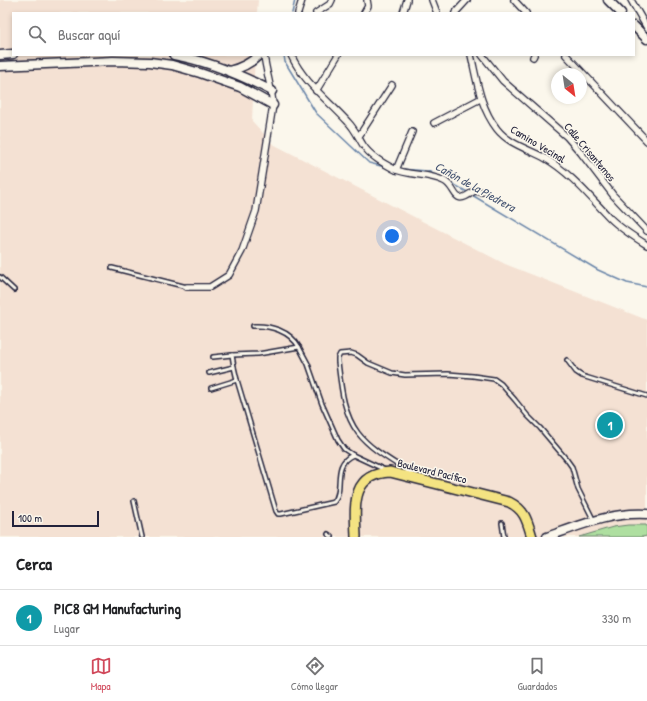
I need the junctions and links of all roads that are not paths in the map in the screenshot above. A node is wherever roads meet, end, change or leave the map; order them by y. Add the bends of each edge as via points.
1 (302, 0) edge
2 (332, 0) edge
3 (367, 0) edge
4 (407, 0) edge
5 (432, 0) edge
6 (467, 0) edge
7 (514, 0) edge
8 (608, 0) edge
9 (631, 0) edge
10 (298, 12) edge
11 (318, 12) edge
12 (365, 12) edge
13 (403, 12) edge
14 (438, 12) edge
15 (456, 12) edge
16 (525, 12) edge
17 (620, 12) edge
18 (635, 27) edge
19 (647, 28) edge
20 (647, 40) edge
21 (12, 54) edge
22 (0, 55) edge
23 (180, 56) edge
24 (259, 56) edge
25 (264, 56) edge
26 (291, 56) edge
27 (337, 56) edge
28 (471, 56) edge
29 (483, 56) edge
30 (567, 56) edge
31 (0, 66) edge
32 (229, 71) junction
33 (392, 85) dead end
34 (272, 91) junction
35 (316, 91) junction
36 (480, 99) junction
37 (273, 106) junction
38 (434, 123) dead end
39 (412, 132) dead end
40 (359, 136) junction
41 (647, 141) edge
42 (396, 170) junction
43 (483, 192) dead end
44 (647, 231) edge
45 (647, 245) edge
46 (112, 268) dead end
47 (0, 277) edge
48 (187, 287) joint
49 (14, 290) dead end
50 (253, 326) dead end
51 (299, 347) junction
52 (232, 355) junction
53 (213, 357) dead end
54 (567, 360) dead end
55 (234, 367) junction
56 (209, 373) dead end
57 (237, 380) junction
58 (211, 388) dead end
59 (647, 396) edge
60 (353, 455) junction
61 (390, 472) junction
62 (421, 480) junction
63 (134, 501) dead end
64 (647, 514) edge
65 (594, 521) junction
66 (502, 523) dead end
67 (328, 534) dead end
68 (142, 537) edge
69 (332, 537) edge
70 (356, 537) edge
71 (504, 537) edge
72 (532, 537) edge
73 (547, 537) edge

1 - 10 street
2 - 11 street
3 - 12 street via 368,6
4 - 13 street
5 - 14 street
6 - 15 street
7 - 16 street
8 - 17 main road
9 - 19 street
18 - 20 main road
21 - 22 main road
23 - 32 main road
24 - 32 main road via 244,66
25 - 34 street
26 - 35 street via 297,68
27 - 35 street
28 - 36 street, Camino Vecinal
29 - 44 street, Calle Crisantemos via 503,81 566,137 613,195
30 - 41 street
31 - 37 main road via 129,60 158,63 200,73 240,87
32 - 34 main road
33 - 40 street
34 - 37 street
35 - 40 street via 350,123
36 - 38 street
36 - 45 street, Camino Vecinal via 504,137 544,157 562,170 584,188 611,219
37 - 48 street via 256,211 242,251 229,275 210,287
39 - 42 street
40 - 42 street via 363,146 372,156
42 - 43 street via 446,181 456,196 461,198 474,191
46 - 48 lane
47 - 49 lane
50 - 51 lane via 268,326 278,330 292,338
51 - 52 lane via 258,354
51 - 60 lane via 306,358 338,440 344,449
52 - 53 lane
52 - 55 lane
54 - 59 lane via 582,376
55 - 56 lane
55 - 57 lane
57 - 58 lane
57 - 60 lane via 278,514 334,502 340,468 348,457
60 - 61 lane
61 - 62 main road, Boulevard Pacífico
61 - 70 main road, Boulevard Pacífico via 371,477 361,485 355,509
62 - 65 lane via 368,443 358,432 349,417 344,399 338,362 340,354 357,355 386,371 405,376 448,374 494,379 572,467 578,490
62 - 72 main road, Boulevard Pacífico via 515,505 526,518
63 - 68 lane
64 - 65 main road via 613,515
65 - 73 main road
66 - 71 lane
67 - 69 lane

